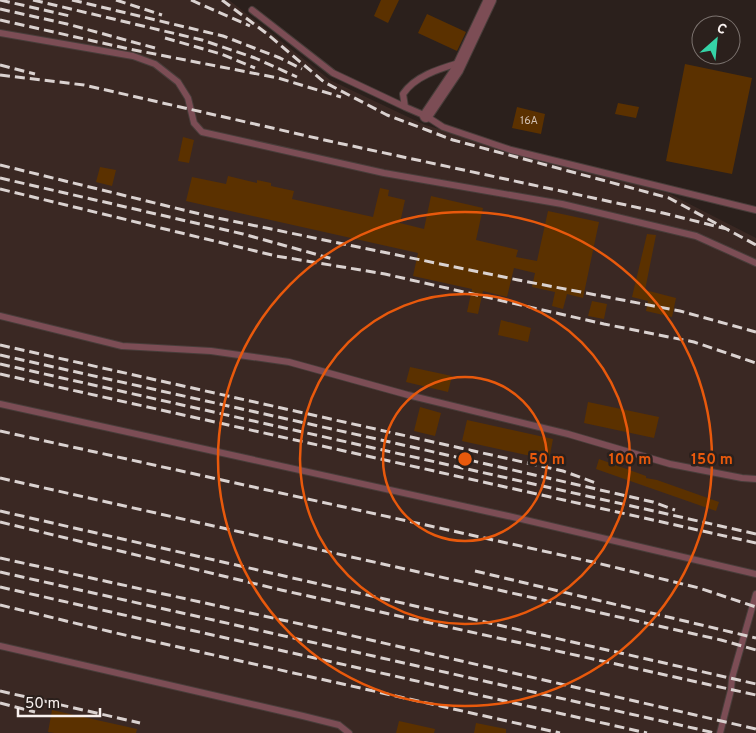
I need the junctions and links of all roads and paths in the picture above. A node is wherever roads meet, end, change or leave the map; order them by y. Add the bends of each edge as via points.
1 (490, 0) edge
2 (252, 10) dead end
3 (0, 33) edge
4 (460, 63) junction
5 (405, 107) junction
6 (426, 116) junction
7 (756, 210) edge
8 (756, 263) edge
9 (0, 316) edge
10 (0, 404) edge
11 (756, 479) edge
12 (756, 574) edge
13 (756, 594) edge
14 (0, 646) edge
15 (349, 733) edge
16 (720, 733) edge

1 - 4 street
2 - 5 lane via 333,73
3 - 8 lane via 133,56 155,64 178,82 188,98 194,123 202,132 384,173 572,206 696,236
4 - 5 lane via 438,69 410,85 403,94
4 - 6 street
5 - 6 lane
6 - 7 lane via 443,127 511,150
9 - 11 lane via 122,346 211,350 289,362 568,434 670,464
10 - 12 lane
13 - 16 lane
14 - 15 lane via 339,724

